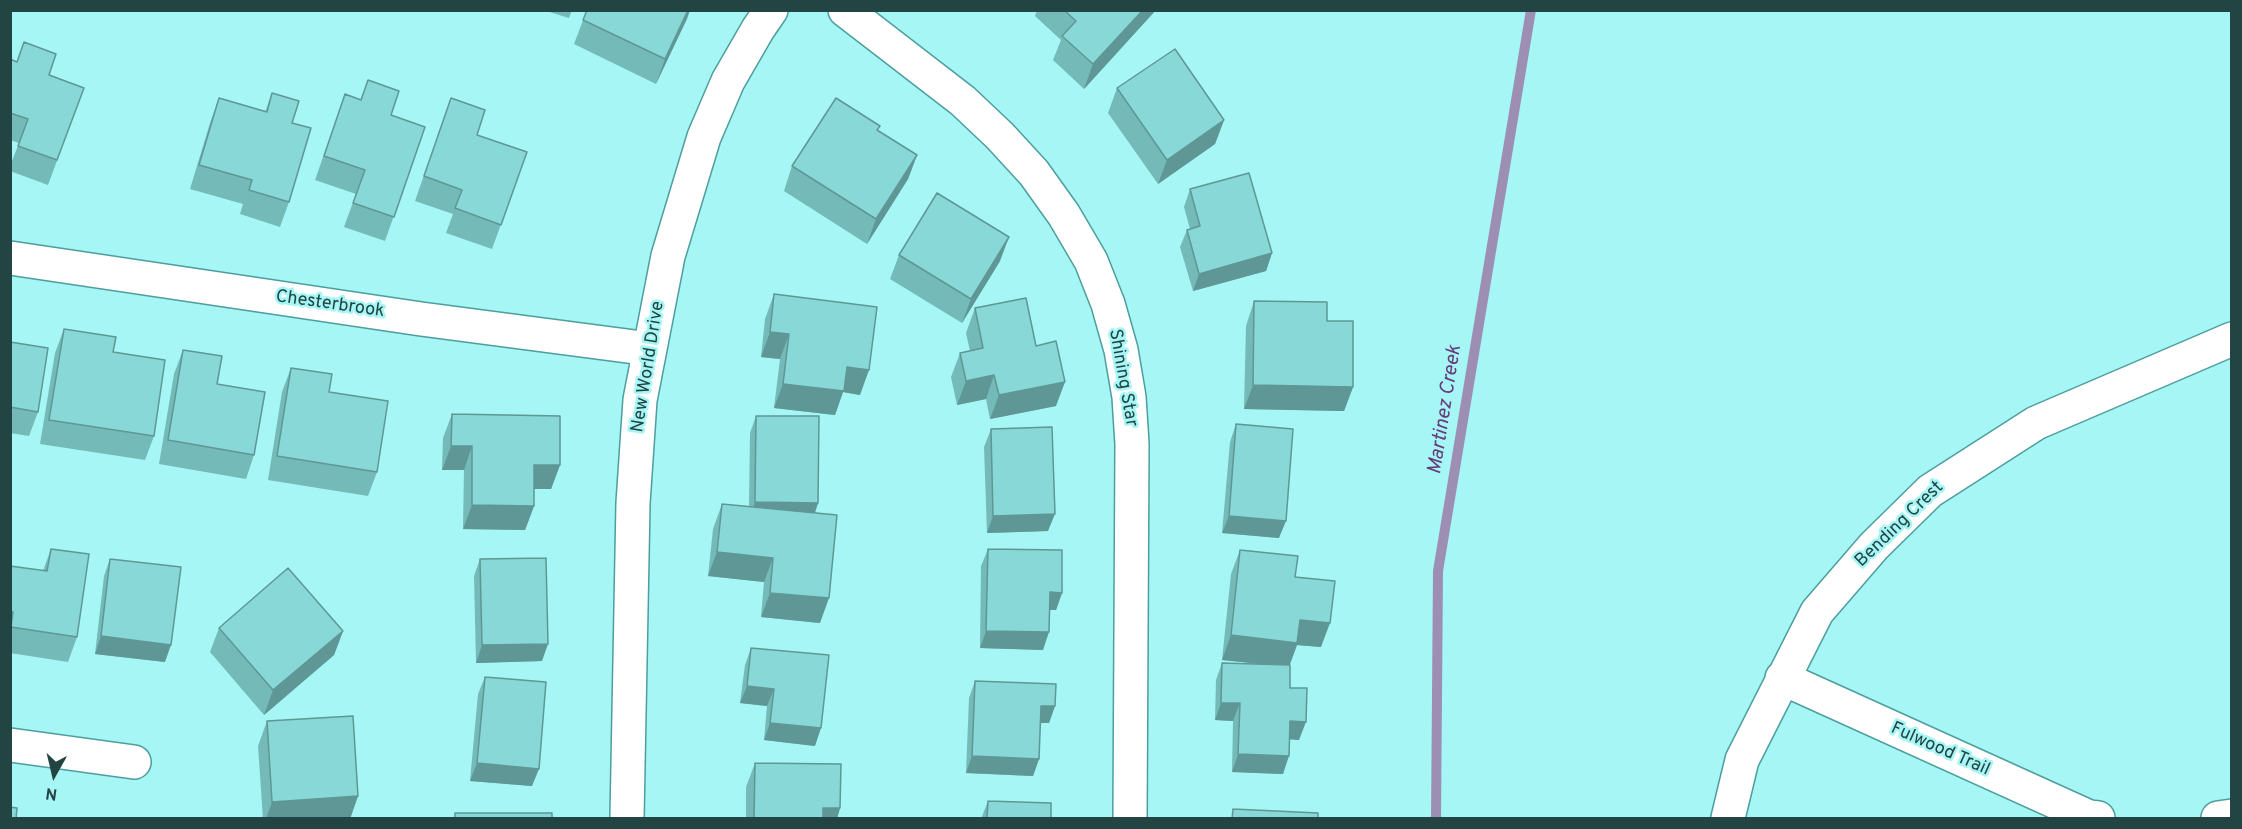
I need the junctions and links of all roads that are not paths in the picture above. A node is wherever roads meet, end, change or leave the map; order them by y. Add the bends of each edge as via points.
1 (771, 10) edge
2 (845, 10) edge
3 (10, 258) edge
4 (2232, 339) edge
5 (650, 349) junction
6 (1782, 678) junction
7 (10, 745) edge
8 (134, 762) dead end
9 (2232, 816) edge
10 (627, 819) edge
11 (1130, 819) edge
12 (1728, 819) edge
13 (2098, 819) edge
14 (2218, 819) edge

1 - 5 street, New World Drive via 728,81 704,137 668,256
2 - 11 street, Shining Star via 963,101 1035,173 1091,261 1108,304 1129,397 1132,444
3 - 5 street, Chesterbrook
4 - 6 street, Bending Crest via 2036,423 1930,491 1874,546 1817,612
5 - 10 street, New World Drive via 640,400 633,503
6 - 12 street, Bending Crest via 1742,760
6 - 13 street, Fulwood Trail
7 - 8 street
9 - 14 street

